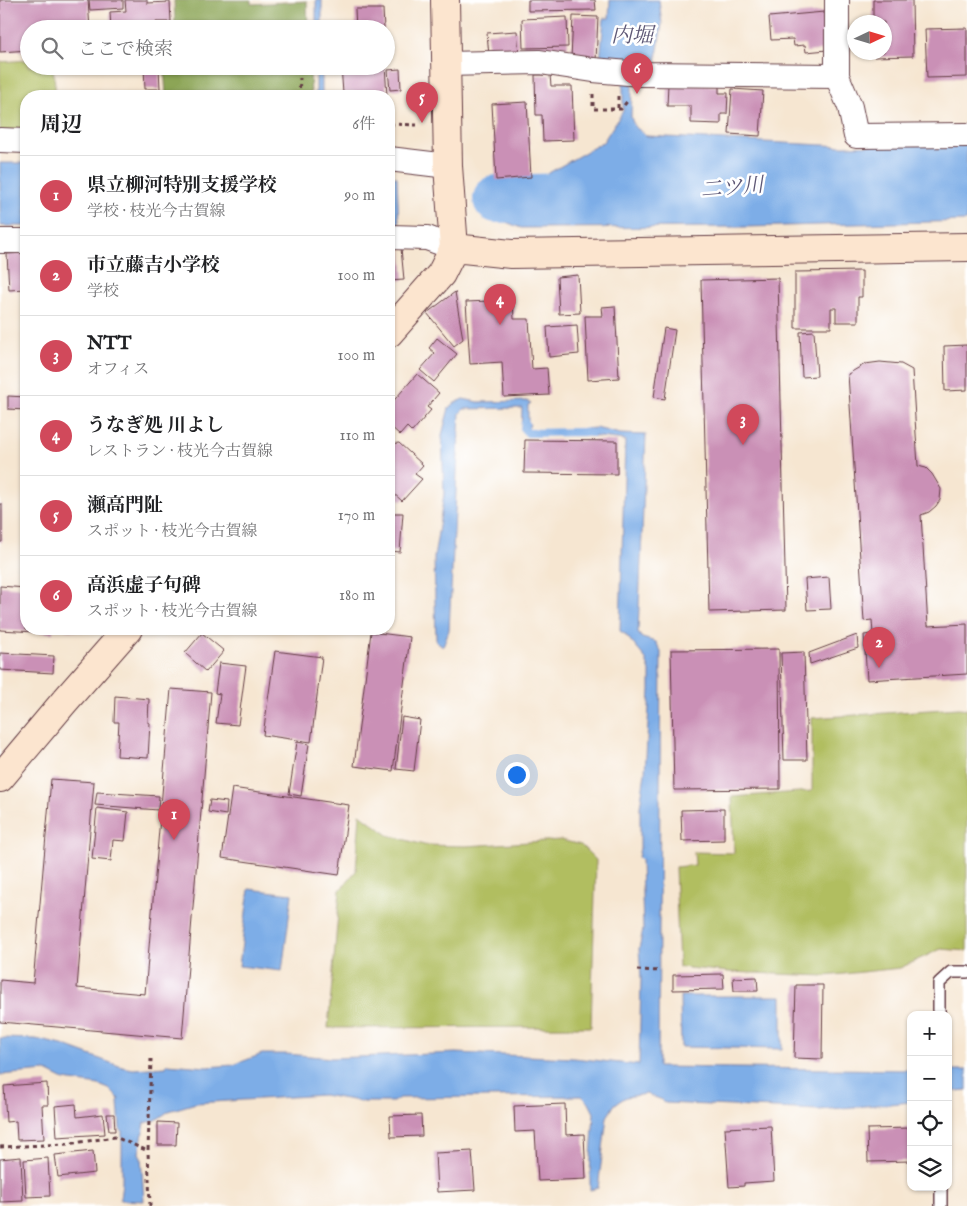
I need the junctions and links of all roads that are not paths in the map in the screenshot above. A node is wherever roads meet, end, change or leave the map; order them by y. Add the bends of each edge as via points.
1 (445, 0) edge
2 (837, 0) edge
3 (446, 64) junction
4 (837, 76) junction
5 (967, 134) edge
6 (0, 140) edge
7 (20, 141) edge
8 (395, 160) edge
9 (448, 166) junction
10 (395, 237) edge
11 (0, 241) edge
12 (20, 241) edge
13 (967, 247) edge
14 (454, 248) junction
15 (395, 326) edge
16 (123, 635) edge
17 (0, 778) edge
18 (967, 972) edge
19 (939, 1011) edge
20 (941, 1191) edge
21 (941, 1206) edge

1 - 3 main road
2 - 4 street
3 - 4 street via 540,62 593,70 629,80
3 - 9 main road
4 - 5 street via 850,107 856,136
6 - 7 street
8 - 9 street
9 - 14 main road
10 - 14 street via 427,238
11 - 12 street
13 - 14 main road via 511,254
14 - 15 main road via 441,274
16 - 17 main road
18 - 19 lane via 951,972 939,983
20 - 21 lane

